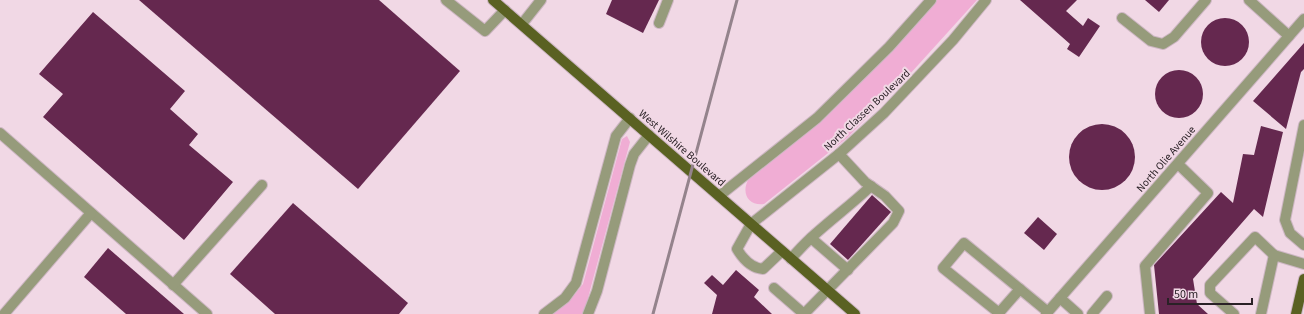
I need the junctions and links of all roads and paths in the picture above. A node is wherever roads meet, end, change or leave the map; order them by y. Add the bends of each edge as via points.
1 (446, 0) edge
2 (494, 0) edge
3 (541, 0) edge
4 (668, 0) edge
5 (931, 0) edge
6 (986, 0) edge
7 (1206, 0) edge
8 (1250, 0) edge
9 (505, 10) junction
10 (1122, 18) dead end
11 (1304, 19) edge
12 (659, 23) dead end
13 (522, 24) junction
14 (1289, 36) junction
15 (630, 118) junction
16 (1304, 125) edge
17 (0, 133) edge
18 (649, 135) junction
19 (839, 154) junction
20 (1301, 157) edge
21 (1178, 164) junction
22 (262, 185) dead end
23 (871, 186) junction
24 (719, 196) junction
25 (90, 212) junction
26 (751, 224) junction
27 (811, 238) junction
28 (1304, 245) edge
29 (782, 251) junction
30 (1274, 255) junction
31 (792, 259) junction
32 (1304, 264) edge
33 (848, 270) junction
34 (1304, 279) edge
35 (173, 285) junction
36 (774, 288) dead end
37 (1020, 288) junction
38 (827, 290) junction
39 (1107, 296) dead end
40 (1060, 298) junction
41 (8, 313) edge
42 (1047, 313) edge
43 (206, 314) edge
44 (544, 314) edge
45 (588, 314) edge
46 (804, 314) edge
47 (855, 314) edge
48 (998, 314) edge
49 (1078, 314) edge
50 (1092, 314) edge
51 (1150, 314) edge
52 (1234, 314) edge
53 (1261, 314) edge
54 (1296, 314) edge

1 - 9 street via 485,31
2 - 9 main road, West Wilshire Boulevard
3 - 13 street
4 - 12 street
5 - 24 street via 889,47 817,118
6 - 19 street, North Classen Boulevard via 884,114
7 - 10 street via 1174,37 1163,44 1151,41
8 - 14 street
9 - 13 main road, West Wilshire Boulevard
11 - 14 street, North Olie Avenue
13 - 15 main road, West Wilshire Boulevard
14 - 21 street, North Olie Avenue
15 - 18 main road, West Wilshire Boulevard
15 - 44 street via 616,136 576,284 565,298
16 - 20 street
17 - 25 street
18 - 24 main road, West Wilshire Boulevard
18 - 45 street via 632,159 597,291
19 - 23 street
19 - 26 street, North Classen Boulevard
20 - 28 street via 1285,220 1290,233
21 - 40 street, North Olie Avenue
21 - 51 street via 1208,193 1145,266
22 - 35 street
23 - 27 street
23 - 33 street via 899,211 893,223
24 - 26 main road, West Wilshire Boulevard
25 - 35 street
25 - 41 street
26 - 29 main road, West Wilshire Boulevard
26 - 29 street via 737,249 742,258 763,269
27 - 31 street
27 - 33 street
29 - 31 main road, West Wilshire Boulevard
30 - 32 street
30 - 52 street via 1255,237 1210,285 1210,293
30 - 53 street
31 - 38 main road, West Wilshire Boulevard
33 - 38 street
34 - 54 main road
35 - 43 street
36 - 46 street
37 - 42 street
37 - 48 street
37 - 48 street via 964,243 943,268
38 - 46 street
38 - 47 main road, West Wilshire Boulevard
39 - 50 street
40 - 42 street, North Olie Avenue
40 - 49 street

